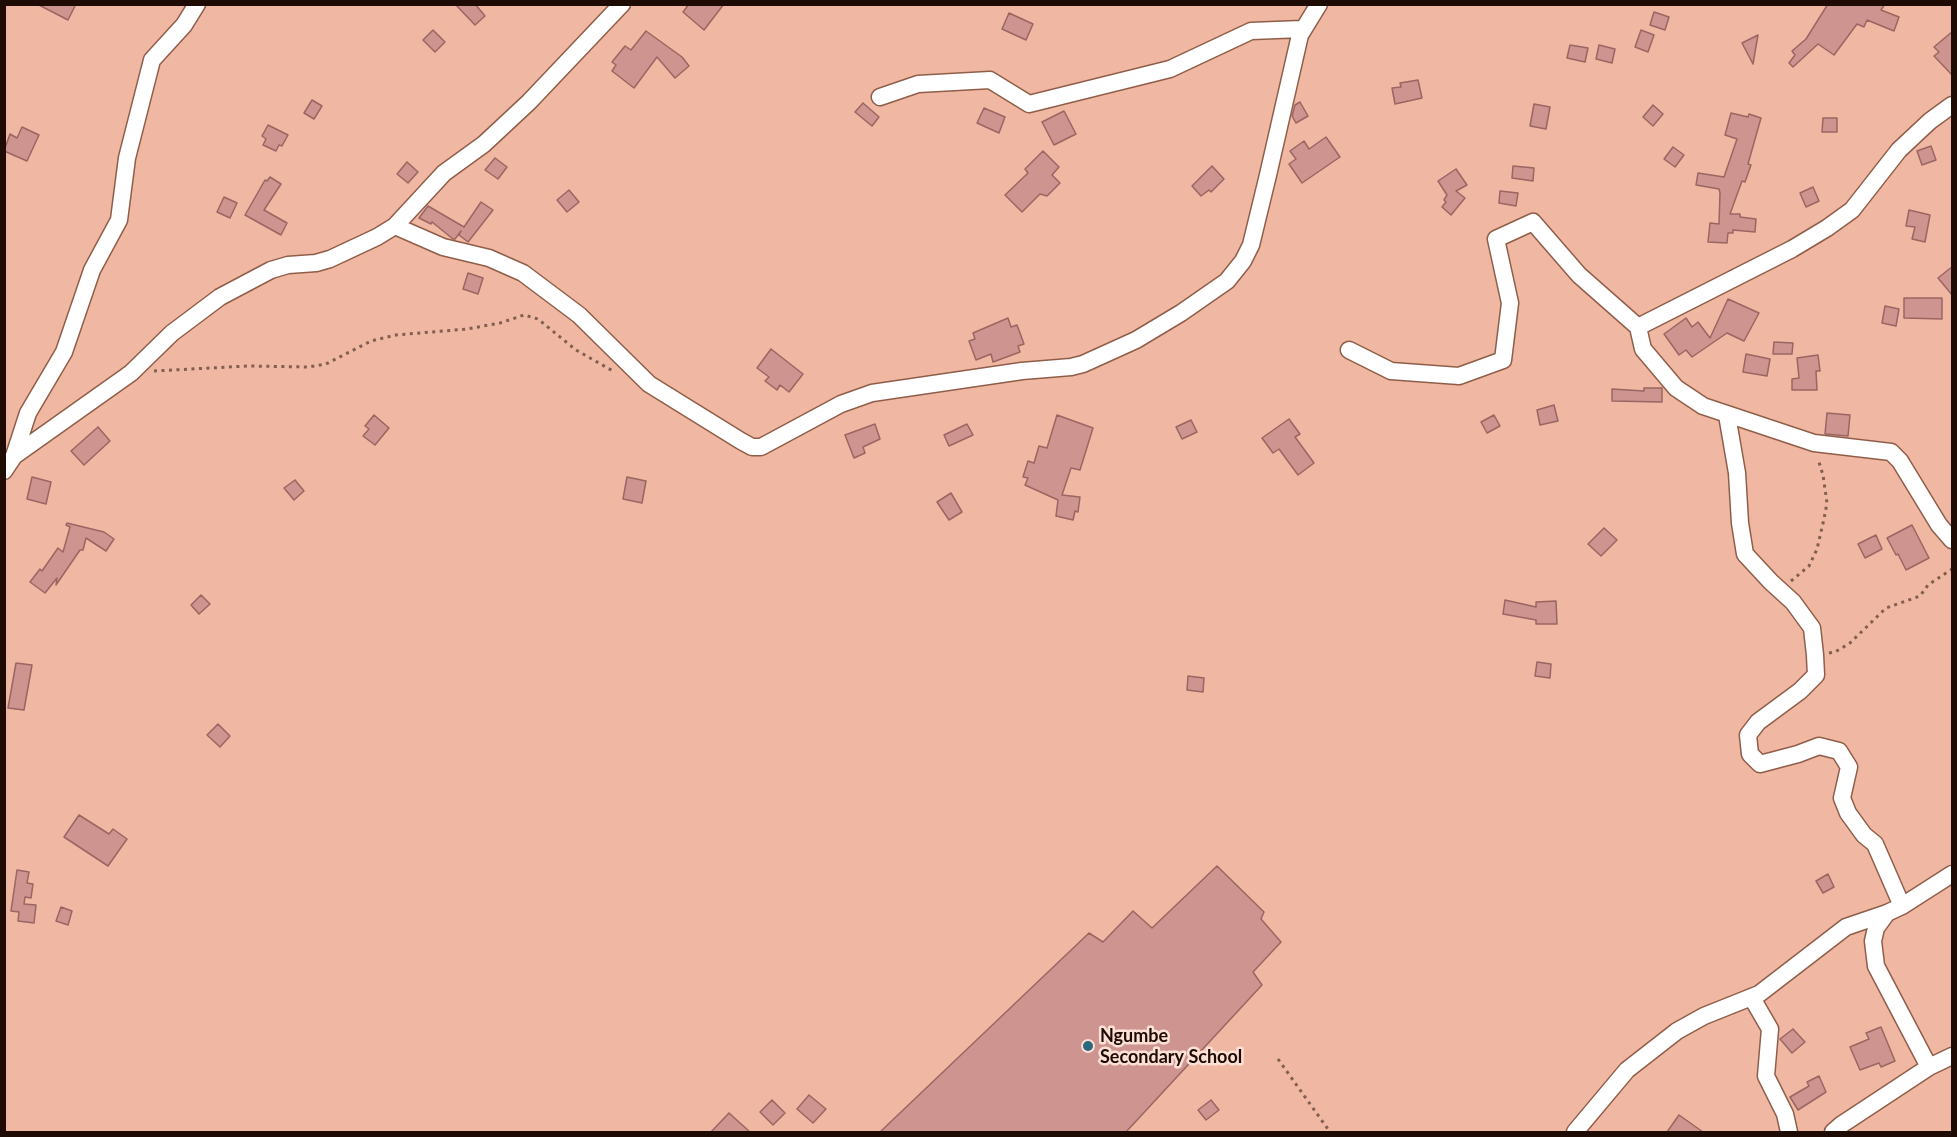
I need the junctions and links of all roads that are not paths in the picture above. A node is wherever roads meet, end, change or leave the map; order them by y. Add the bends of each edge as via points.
1 (197, 4) edge
2 (622, 4) edge
3 (1319, 4) edge
4 (1302, 29) junction
5 (880, 97) dead end
6 (1953, 105) edge
7 (395, 226) junction
8 (1638, 327) junction
9 (1349, 350) dead end
10 (1726, 415) junction
11 (14, 456) junction
12 (4, 471) edge
13 (1953, 540) edge
14 (1953, 873) edge
15 (1895, 909) junction
16 (1752, 998) junction
17 (1953, 1056) edge
18 (1929, 1067) junction
19 (1575, 1132) edge
20 (1789, 1132) edge
21 (1833, 1132) edge

1 - 11 street via 184,25 152,60 127,158 119,220 92,270 67,345 28,413
2 - 7 street via 530,102 484,144 444,173
3 - 4 street
4 - 5 street via 1251,31 1170,69 1029,104 990,80 918,84
4 - 7 street via 1251,245 1227,281 1136,340 1083,364 872,393 841,404 761,447 741,441 649,384 579,315 524,273 489,258 443,247
6 - 8 street via 1899,150 1852,210 1835,222 1792,249
7 - 11 street via 330,259 276,267 220,297 130,373
8 - 9 street via 1579,274 1533,222 1496,239 1510,303 1503,360 1459,376 1391,371
8 - 10 street via 1643,349 1676,388 1703,406
10 - 13 street via 1814,443 1892,452
10 - 15 street via 1737,473 1745,554 1793,602 1812,628 1815,655 1816,675 1758,722 1748,735 1750,754 1760,764 1819,746 1839,751 1849,767 1842,798 1848,813 1884,861 1897,897
11 - 12 street
14 - 15 street
15 - 16 street via 1846,927
15 - 18 street via 1876,928 1876,966
16 - 19 street via 1677,1031 1627,1070
16 - 20 street via 1770,1029 1766,1076 1785,1114
17 - 18 street
18 - 21 street

